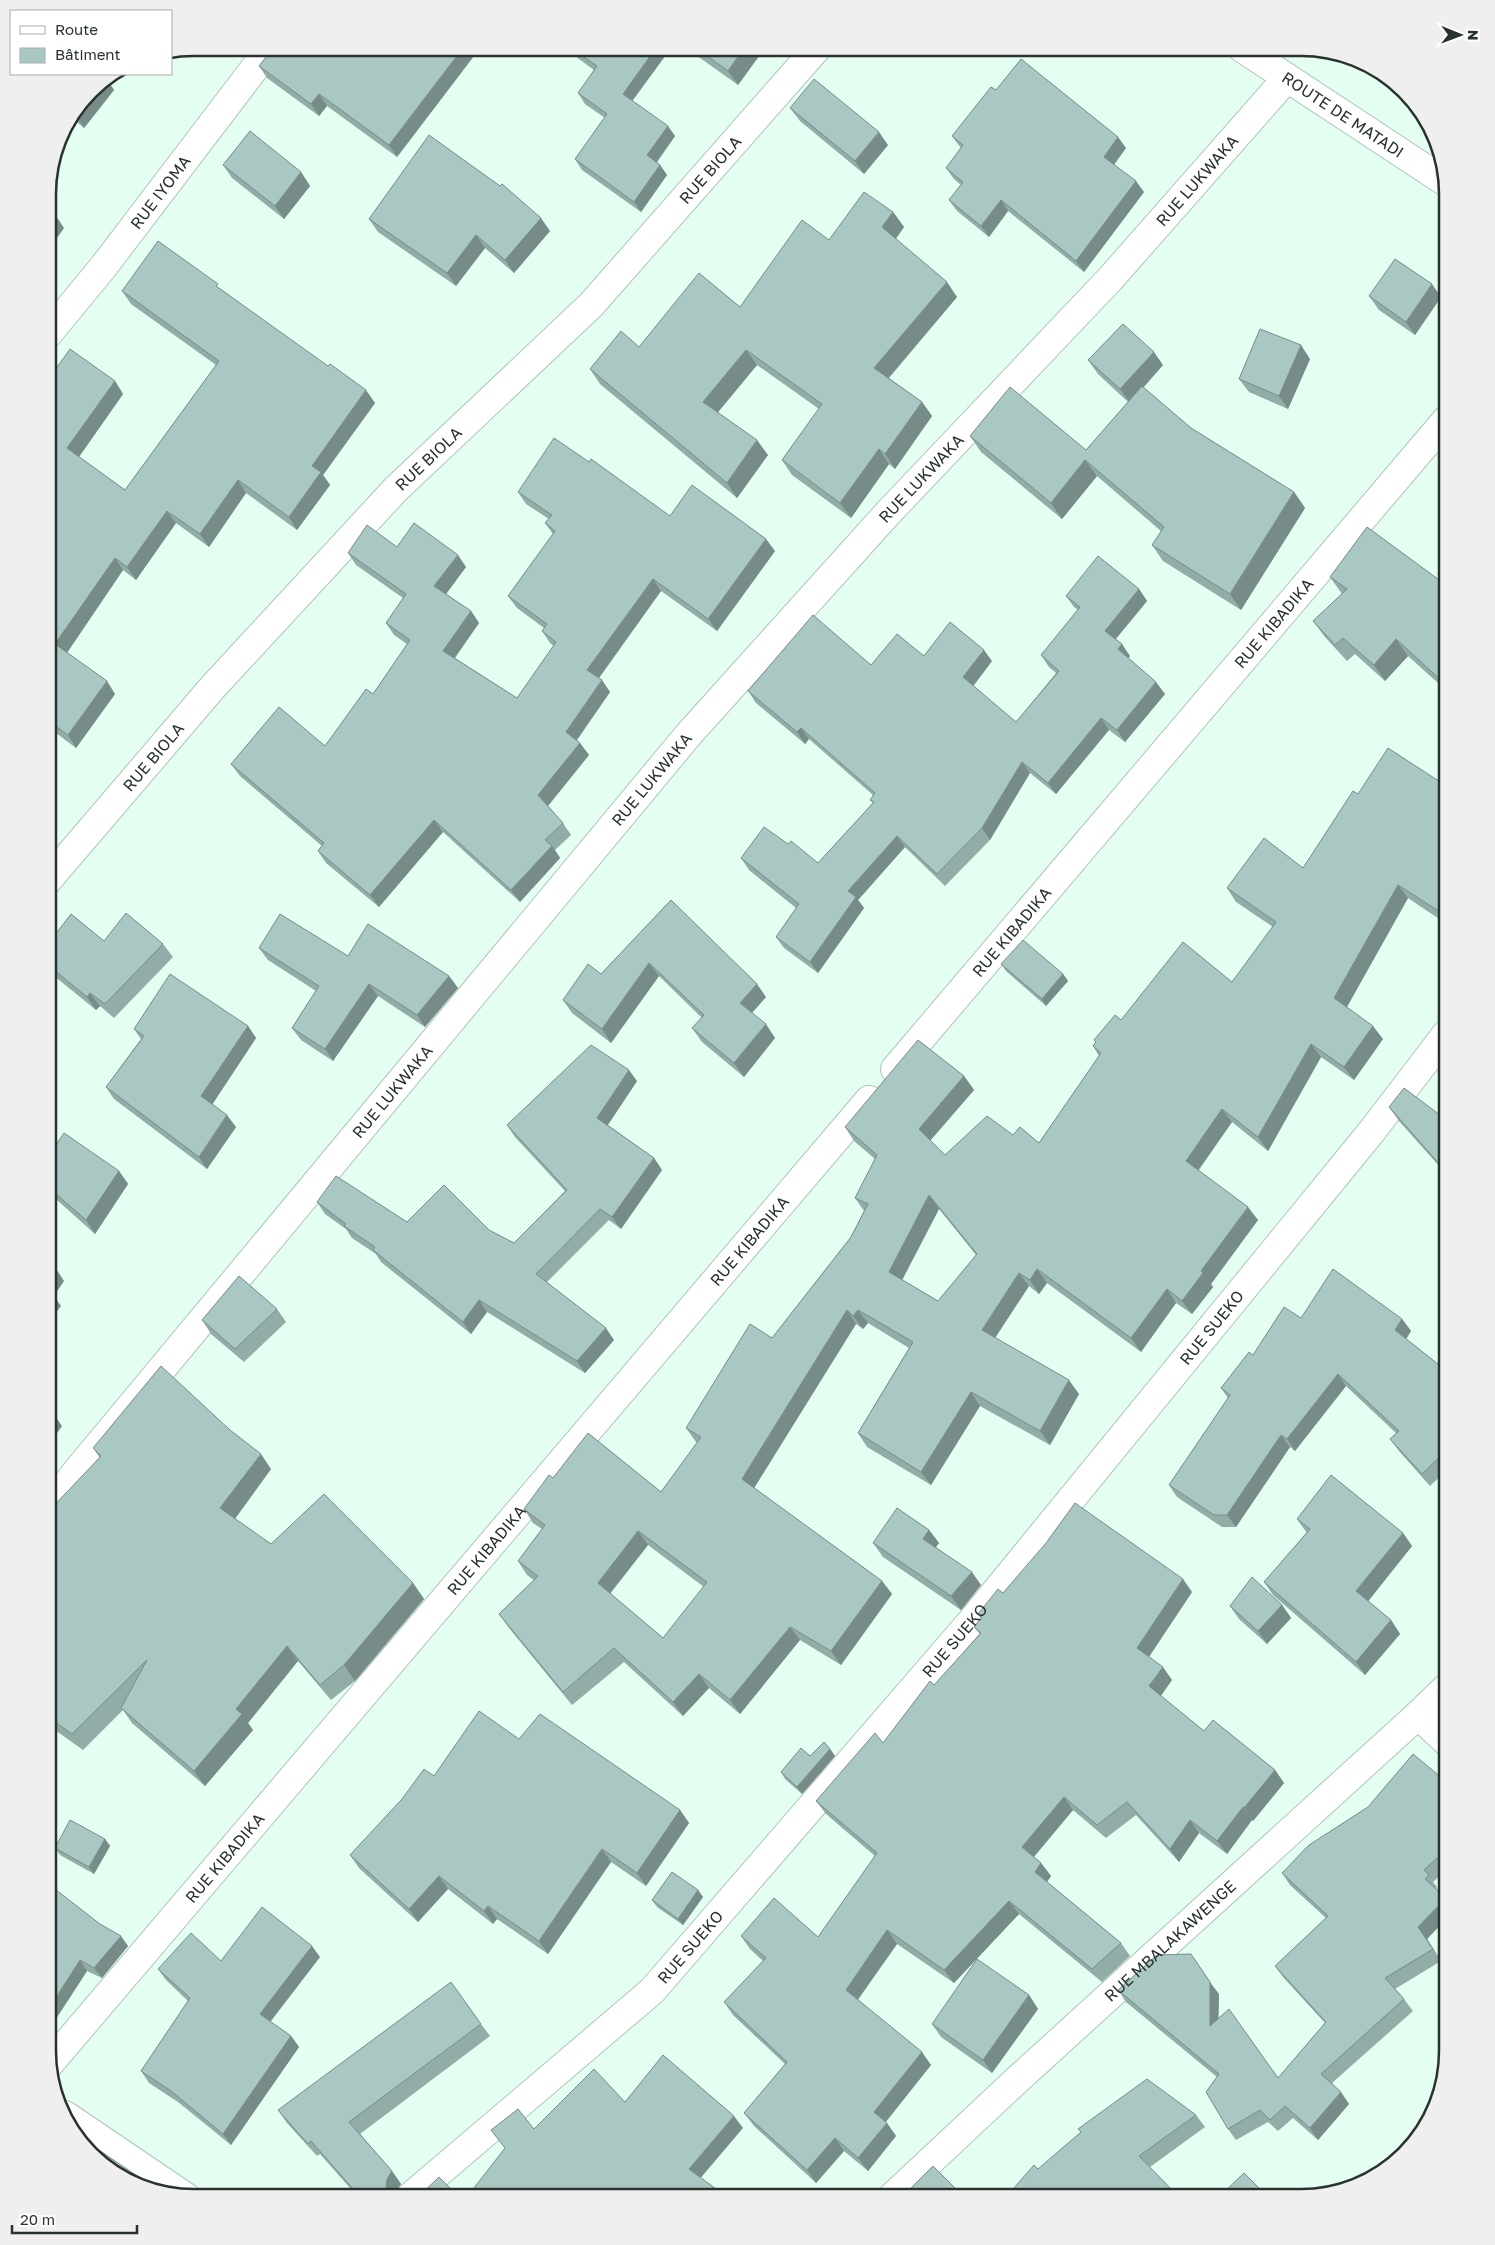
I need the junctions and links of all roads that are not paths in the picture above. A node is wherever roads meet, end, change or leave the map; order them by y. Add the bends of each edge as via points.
1 (264, 56) edge
2 (809, 57) edge
3 (1255, 57) edge
4 (1287, 78) junction
5 (1438, 177) edge
6 (57, 323) edge
7 (1439, 430) edge
8 (57, 870) edge
9 (1439, 1045) edge
10 (56, 1499) edge
11 (1439, 1695) edge
12 (1418, 1715) junction
13 (1439, 1734) edge
14 (56, 2056) edge
15 (77, 2123) edge
16 (171, 2187) edge
17 (420, 2188) edge
18 (901, 2189) edge

1 - 6 main road, RUE IYOMA
2 - 8 main road, RUE BIOLA via 591,305 396,489 212,688
3 - 4 main road, ROUTE DE MATADI
4 - 5 main road, ROUTE DE MATADI
4 - 10 main road, RUE LUKWAKA via 1111,278 888,513 689,734
7 - 14 main road, RUE KIBADIKA
9 - 17 main road, RUE SUEKO via 1372,1132 970,1623 652,1991
11 - 12 main road, RUE MBALAKAWENGE
12 - 13 main road
12 - 18 main road, RUE MBALAKAWENGE
15 - 16 main road

